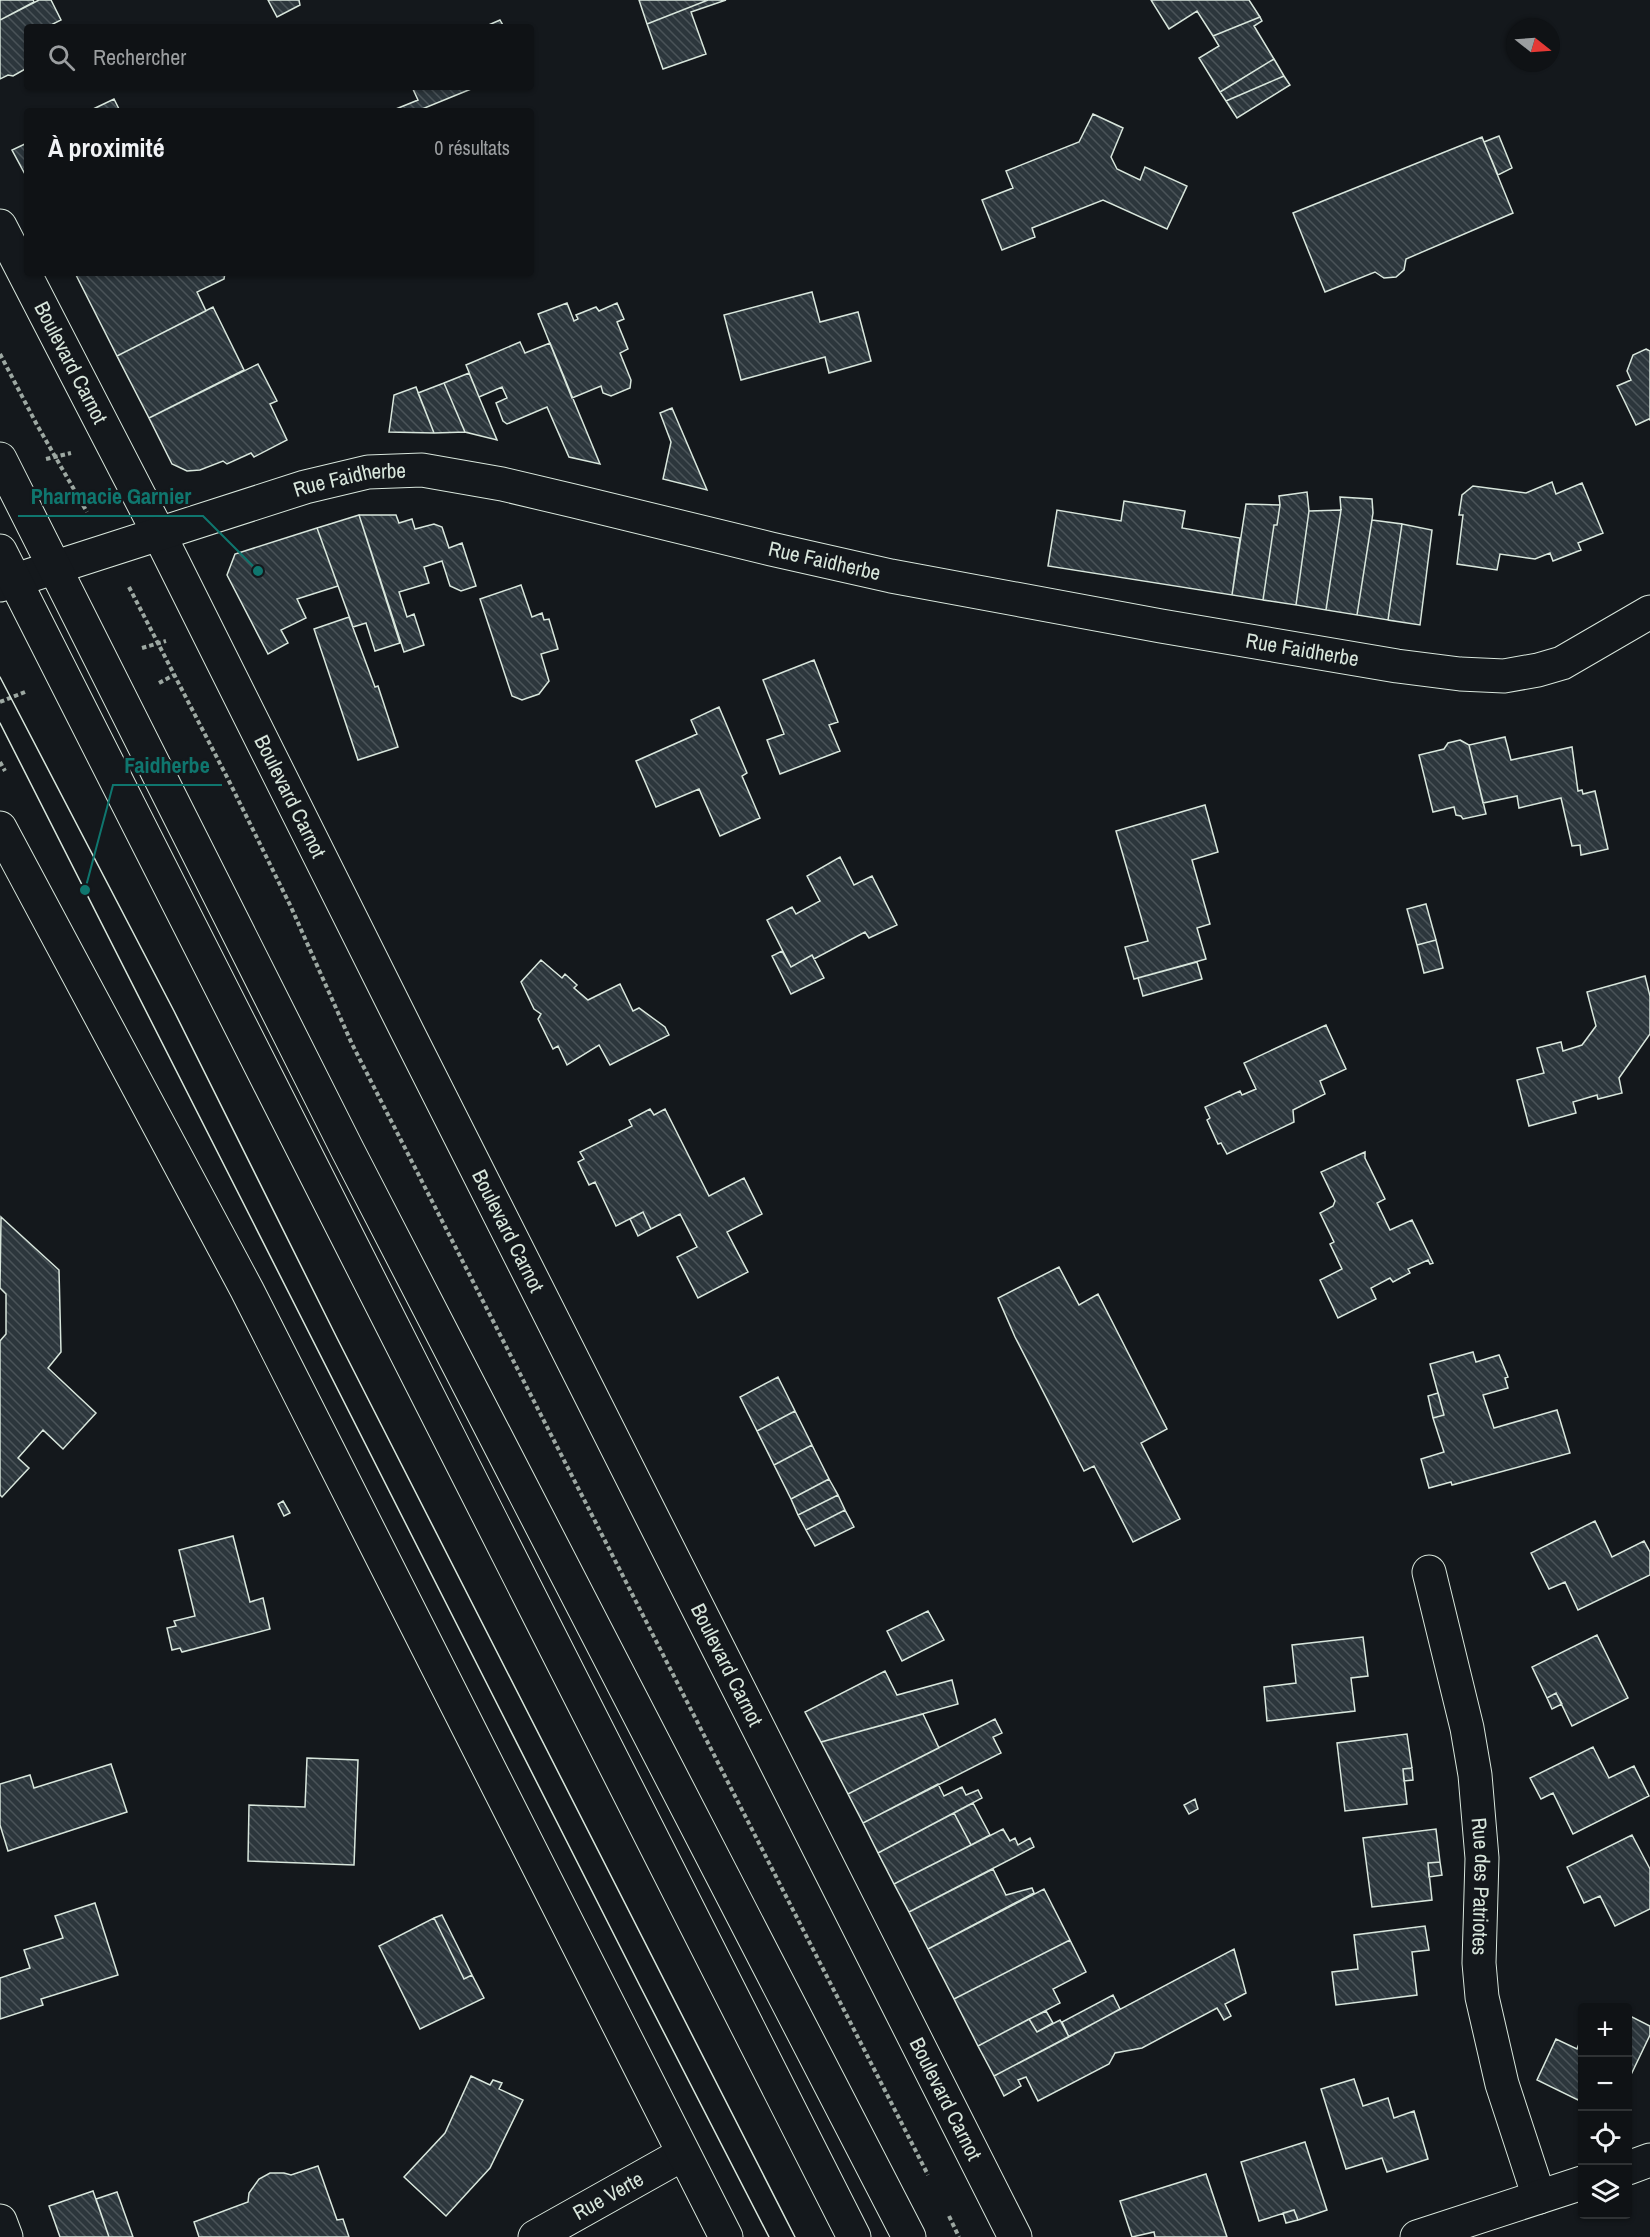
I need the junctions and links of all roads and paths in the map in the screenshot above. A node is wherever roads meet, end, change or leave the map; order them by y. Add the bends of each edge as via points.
1 (0, 226) edge
2 (24, 272) edge
3 (26, 276) edge
4 (0, 354) edge
5 (0, 459) edge
6 (159, 534) junction
7 (109, 550) junction
8 (0, 551) edge
9 (56, 567) junction
10 (7, 582) edge
11 (1650, 612) edge
12 (0, 762) edge
13 (5, 771) dead end
14 (0, 828) edge
15 (1429, 1572) dead end
16 (683, 2154) junction
17 (1650, 2160) edge
18 (1632, 2167) edge
19 (932, 2184) dead end
20 (1578, 2184) edge
21 (1539, 2197) junction
22 (948, 2216) dead end
23 (0, 2221) edge
24 (6, 2237) edge
25 (535, 2237) edge
26 (726, 2237) edge
27 (854, 2237) edge
28 (909, 2237) edge
29 (959, 2237) edge
30 (1015, 2237) edge
31 (1417, 2237) edge

1 - 2 street, Boulevard Carnot
3 - 6 street, Boulevard Carnot
4 - 7 path
5 - 9 street
6 - 7 street, Rue Faidherbe
6 - 11 street, Rue Faidherbe via 340,478 368,472 422,470 543,494 891,576 1227,637 1460,674 1504,676 1562,663
6 - 30 street, Boulevard Carnot
7 - 9 street, Rue Faidherbe
7 - 19 path via 229,781 378,1096
8 - 10 street
9 - 10 street, Rue Faidherbe
9 - 28 street via 348,1151
10 - 27 street
12 - 13 path
14 - 16 street via 247,1290
15 - 21 street, Rue des Patriotes via 1475,1775 1482,1858 1482,1997 1502,2084
16 - 25 street, Rue Verte
16 - 26 street
17 - 18 street
20 - 21 street
21 - 31 street
22 - 29 path
23 - 24 street

